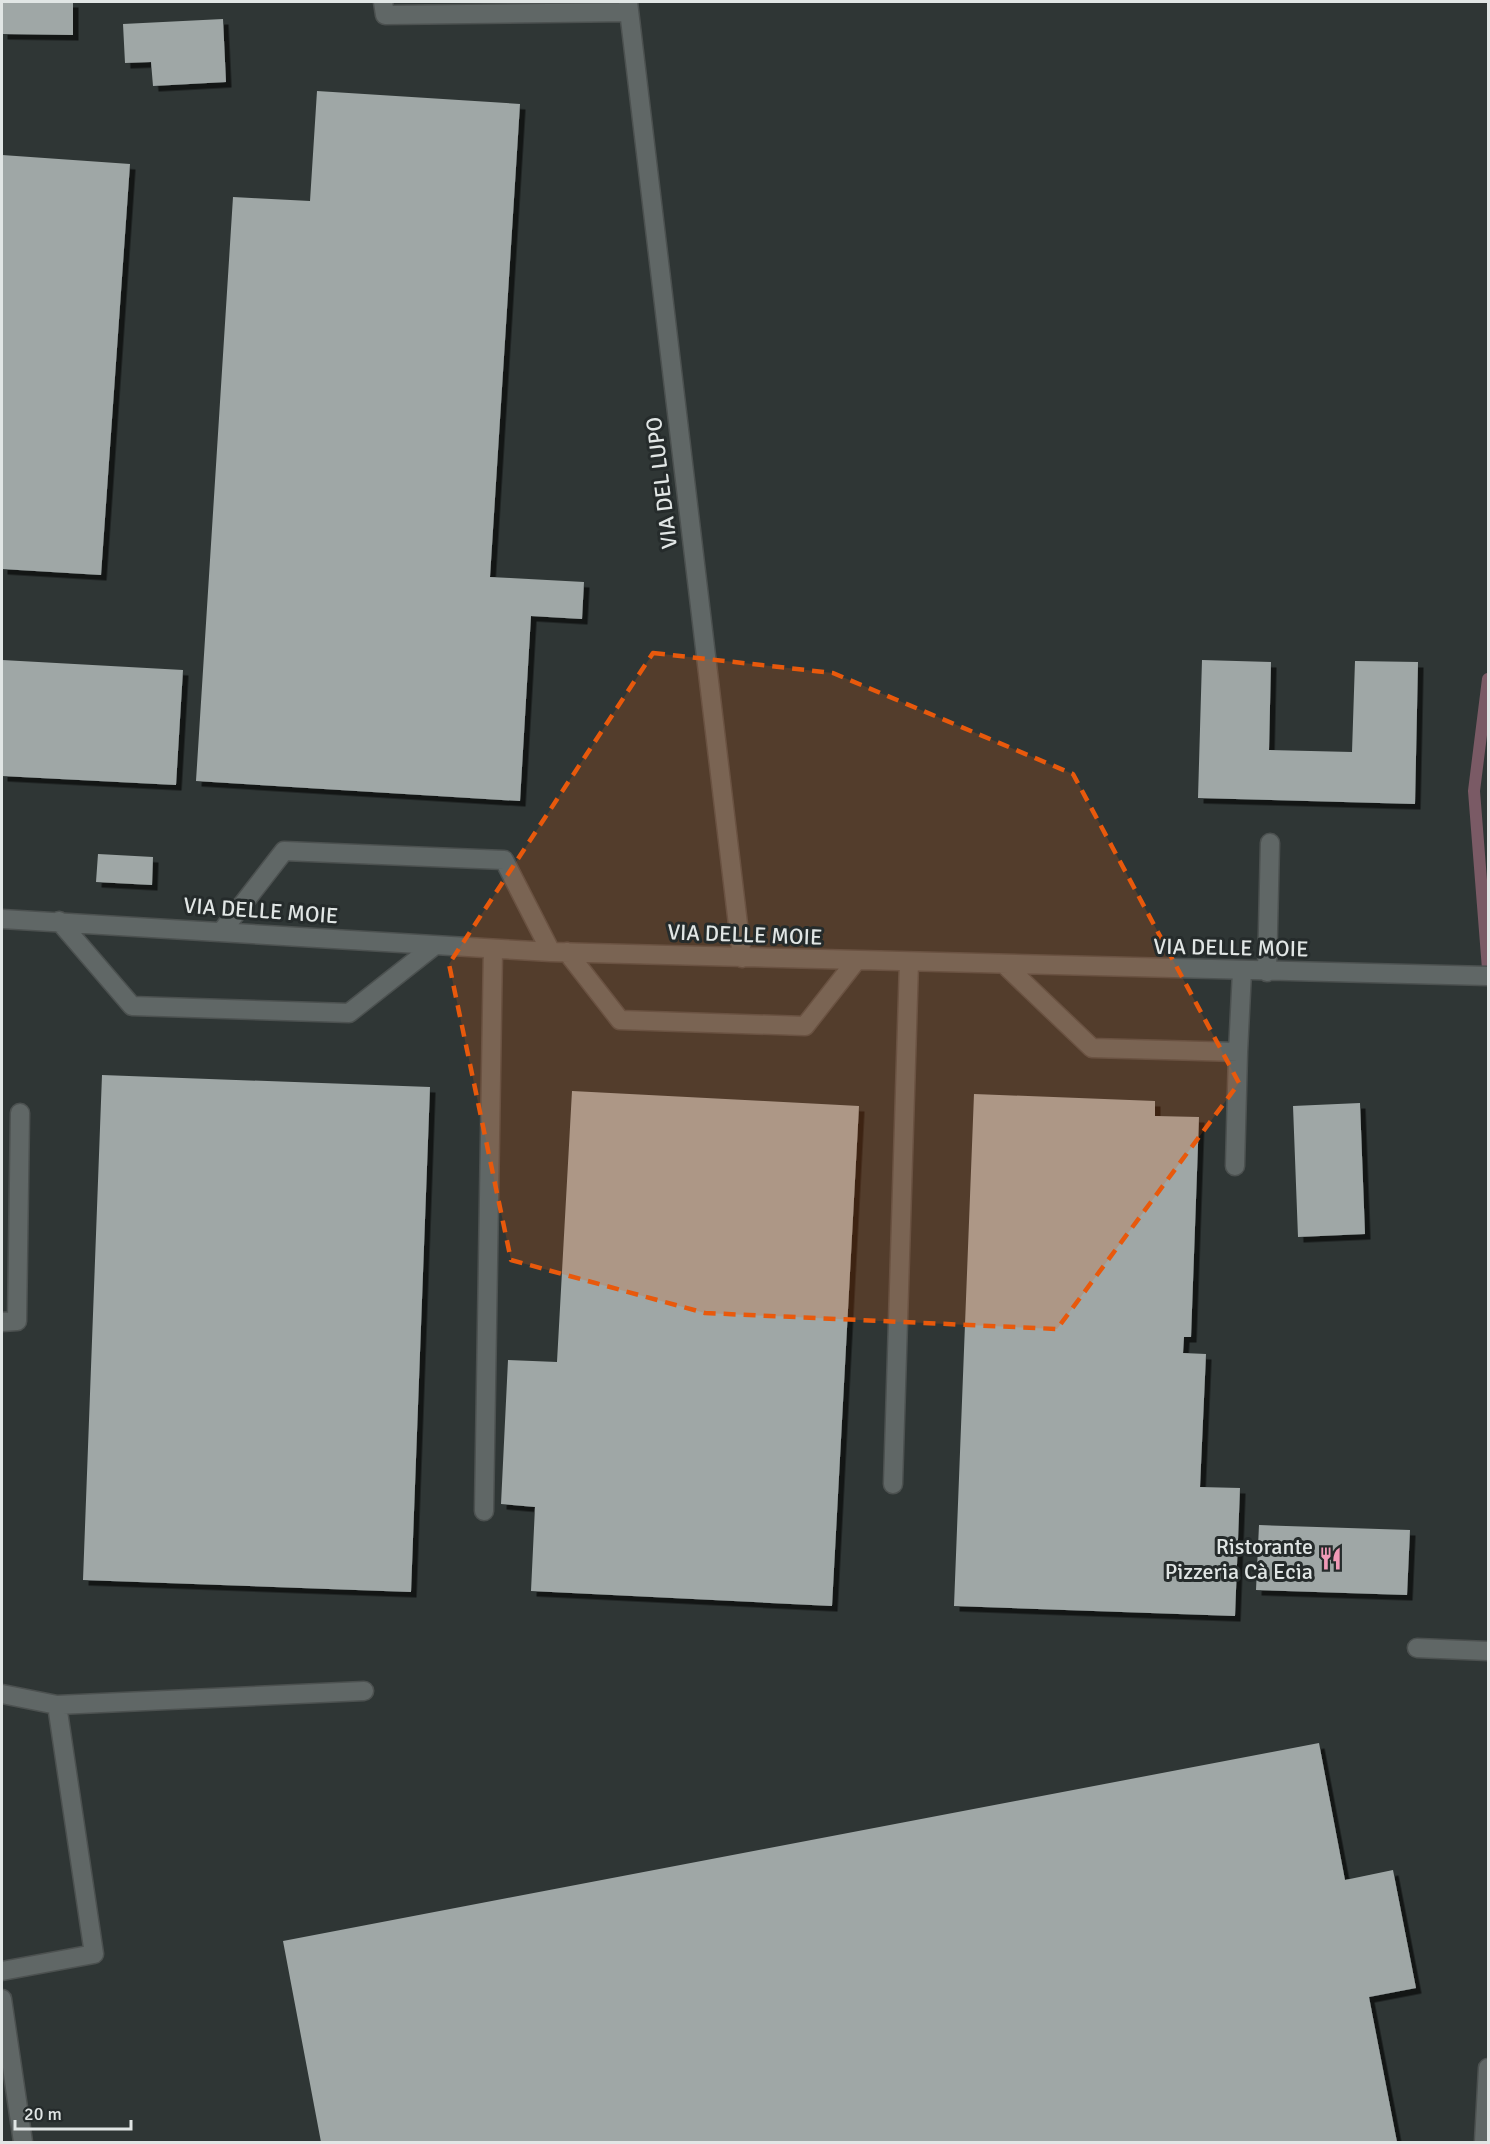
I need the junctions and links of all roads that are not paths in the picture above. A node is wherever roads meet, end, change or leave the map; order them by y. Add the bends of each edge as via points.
1 (383, 2) edge
2 (629, 7) edge
3 (1270, 843) dead end
4 (2, 919) edge
5 (59, 921) junction
6 (222, 931) junction
7 (434, 946) junction
8 (493, 949) junction
9 (559, 952) junction
10 (742, 958) junction
11 (856, 961) junction
12 (909, 962) junction
13 (1005, 965) junction
14 (1242, 971) junction
15 (1267, 972) junction
16 (1488, 976) edge
17 (1239, 1053) junction
18 (20, 1113) dead end
19 (1235, 1166) dead end
20 (2, 1322) edge
21 (893, 1484) dead end
22 (484, 1511) dead end
23 (1417, 1648) dead end
24 (1488, 1651) edge
25 (364, 1691) dead end
26 (2, 1694) edge
27 (57, 1705) junction
28 (2, 1971) edge
29 (2, 1998) edge
30 (1488, 2068) edge
31 (23, 2142) edge
32 (1484, 2142) edge

1 - 2 street via 385,15
2 - 10 street, VIA DEL LUPO
3 - 15 street
4 - 5 street, VIA DELLE MOIE
5 - 6 street, VIA DELLE MOIE
5 - 7 street via 132,1006 349,1013
6 - 7 street, VIA DELLE MOIE
6 - 9 street via 284,851 504,860
7 - 8 street, VIA DELLE MOIE
8 - 9 street, VIA DELLE MOIE
8 - 22 street
9 - 10 street, VIA DELLE MOIE
9 - 11 street via 620,1020 805,1026
10 - 11 street, VIA DELLE MOIE
11 - 12 street, VIA DELLE MOIE
12 - 13 street, VIA DELLE MOIE
12 - 21 street
13 - 14 street, VIA DELLE MOIE
13 - 17 street via 1092,1048
14 - 15 street, VIA DELLE MOIE
14 - 17 street
15 - 16 street, VIA DELLE MOIE
17 - 19 street
18 - 20 street via 18,1321
23 - 24 street
25 - 27 street
26 - 27 street
27 - 28 street via 94,1954
29 - 31 street
30 - 32 street

